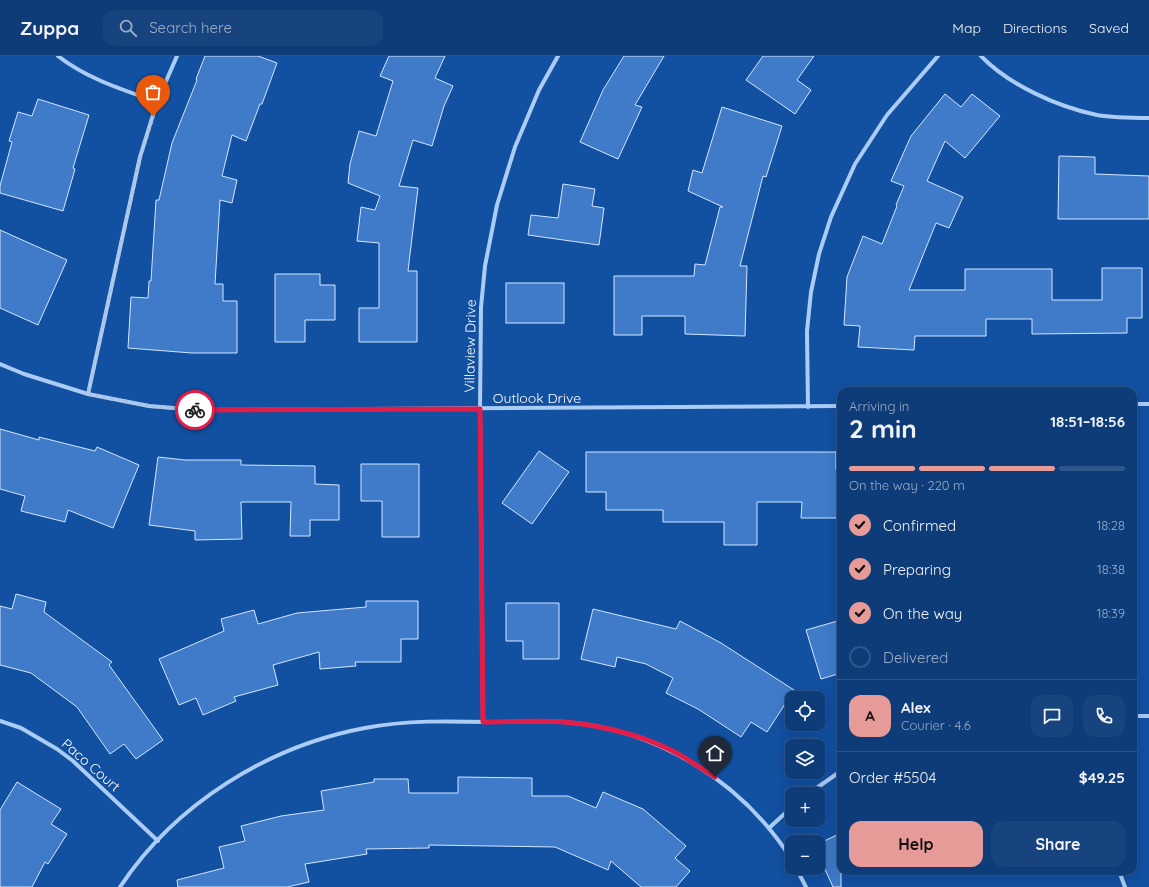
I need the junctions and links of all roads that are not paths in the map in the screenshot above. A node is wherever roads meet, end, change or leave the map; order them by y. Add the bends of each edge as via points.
1 (58, 56) edge
2 (177, 56) edge
3 (558, 56) edge
4 (938, 56) edge
5 (981, 56) edge
6 (157, 102) junction
7 (1149, 118) edge
8 (0, 364) edge
9 (88, 394) junction
10 (1137, 404) edge
11 (1149, 404) edge
12 (837, 406) edge
13 (808, 407) junction
14 (480, 409) junction
15 (1137, 716) edge
16 (1149, 716) edge
17 (0, 721) edge
18 (483, 722) junction
19 (837, 774) edge
20 (818, 787) edge
21 (785, 813) edge
22 (769, 828) junction
23 (158, 841) junction
24 (785, 850) edge
25 (800, 875) edge
26 (1120, 875) edge
27 (120, 887) edge
28 (806, 887) edge
29 (1125, 887) edge

1 - 6 street via 103,82
2 - 6 street
3 - 14 street, Villaview Drive via 539,90 515,147 497,205 485,266 481,307
4 - 13 street via 887,115 855,164 831,217 819,254 811,292 807,331
5 - 7 street via 1020,86 1039,96 1097,115
6 - 9 street via 140,158
8 - 9 street, Outlook Drive
9 - 14 street, Outlook Drive via 149,406 198,410
10 - 11 street
12 - 13 street, Outlook Drive
13 - 14 street, Outlook Drive
14 - 18 street, Villaview Drive
15 - 16 street
17 - 23 street, Paco Court via 21,728 57,748
18 - 22 street via 564,722 604,728 644,739 680,755 715,777 746,803
18 - 23 street via 405,723 366,728 327,737 290,750 254,767 220,788 188,812
19 - 20 street
21 - 22 street
22 - 24 street
23 - 27 street
25 - 28 street
26 - 29 street

